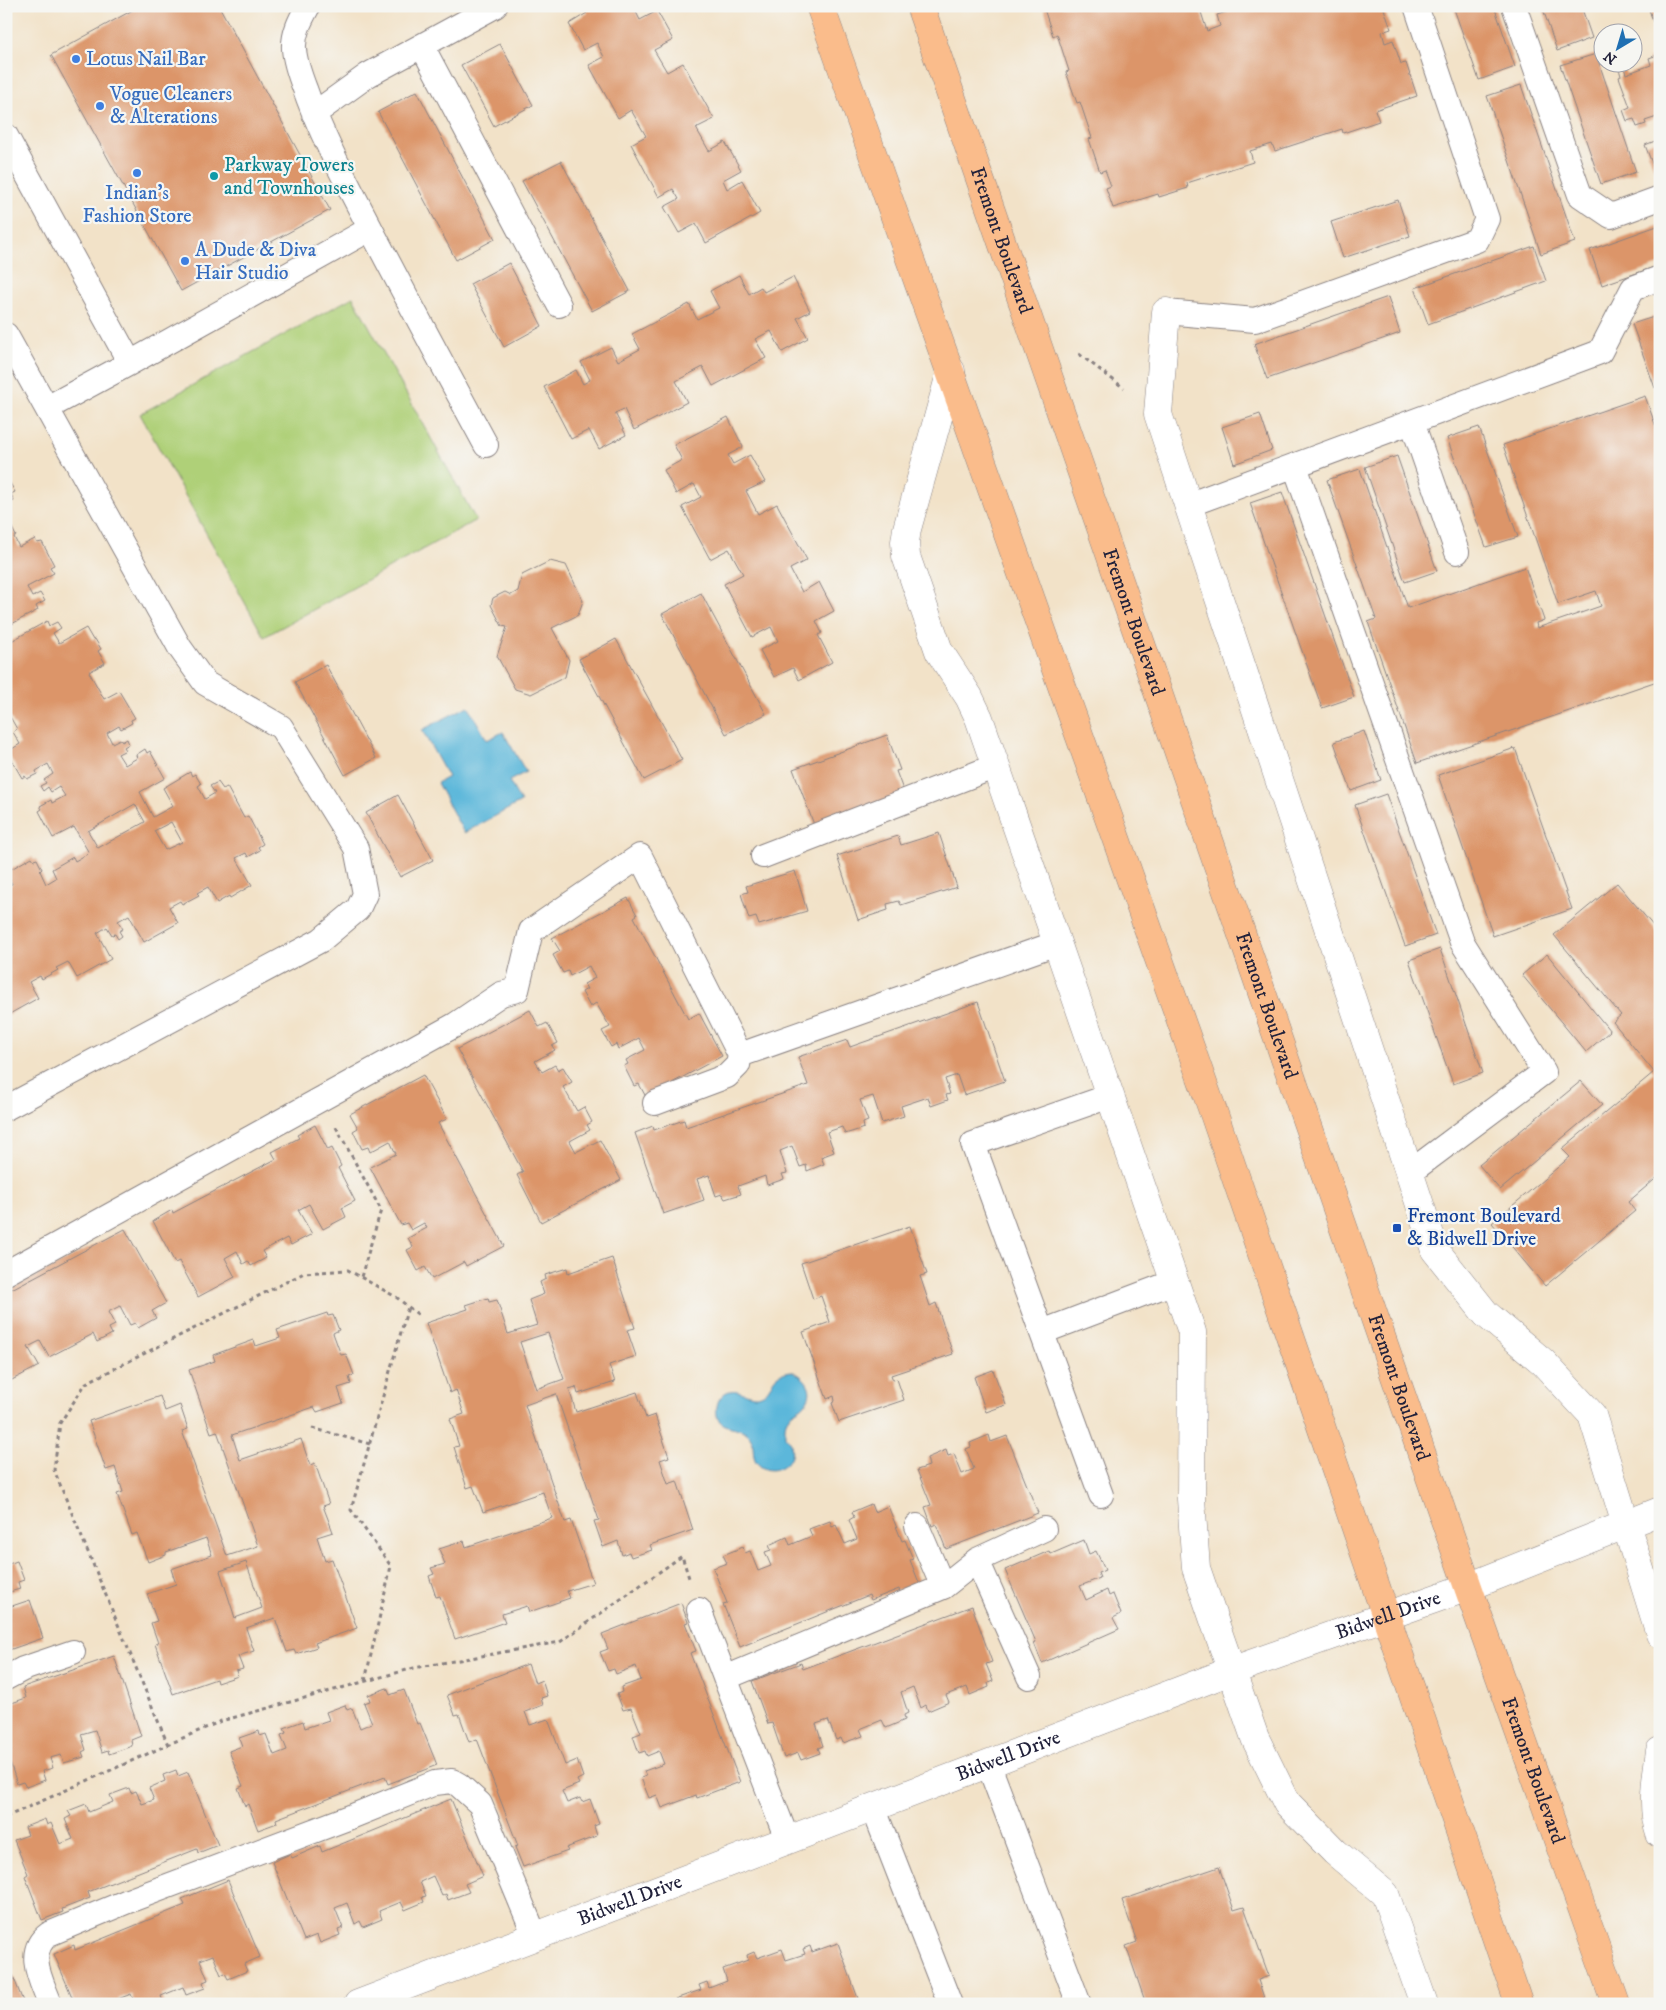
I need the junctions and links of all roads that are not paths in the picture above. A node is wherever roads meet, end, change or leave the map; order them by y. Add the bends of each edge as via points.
1 (308, 6) edge
2 (495, 6) edge
3 (820, 6) edge
4 (920, 6) edge
5 (1416, 6) edge
6 (1514, 6) edge
7 (422, 46) junction
8 (314, 114) junction
9 (6, 136) edge
10 (1660, 198) edge
11 (370, 229) junction
12 (1660, 278) edge
13 (559, 305) dead end
14 (1166, 312) joint
15 (6, 335) edge
16 (130, 364) junction
17 (951, 371) junction
18 (47, 408) junction
19 (1412, 422) junction
20 (486, 445) dead end
21 (1295, 466) junction
22 (1188, 505) junction
23 (1457, 552) dead end
24 (996, 766) junction
25 (763, 856) dead end
26 (1057, 942) junction
27 (740, 1055) junction
28 (1110, 1096) junction
29 (655, 1103) dead end
30 (6, 1108) edge
31 (1409, 1173) junction
32 (6, 1273) edge
33 (1174, 1282) junction
34 (1042, 1332) junction
35 (1102, 1496) dead end
36 (1660, 1511) edge
37 (1627, 1525) junction
38 (917, 1526) dead end
39 (1044, 1530) dead end
40 (977, 1560) junction
41 (942, 1587) junction
42 (1468, 1587) junction
43 (699, 1610) road end
44 (1385, 1615) junction
45 (1660, 1634) edge
46 (74, 1652) dead end
47 (1231, 1671) junction
48 (1029, 1677) dead end
49 (6, 1678) edge
50 (725, 1678) junction
51 (1660, 1751) edge
52 (988, 1763) junction
53 (873, 1807) junction
54 (1660, 1834) edge
55 (787, 1839) junction
56 (534, 1936) junction
57 (50, 2004) edge
58 (358, 2004) edge
59 (950, 2004) edge
60 (1079, 2004) edge
61 (1424, 2004) edge
62 (1519, 2004) edge
63 (1616, 2004) edge

1 - 8 lane via 300,20 294,50
2 - 7 lane
3 - 17 main road
4 - 42 main road, Fremont Boulevard
5 - 14 lane via 1487,220 1477,240 1255,320
6 - 10 lane via 1580,194 1611,216
7 - 8 lane via 368,75
7 - 13 lane
8 - 11 lane
9 - 16 lane
11 - 16 lane
11 - 20 lane
12 - 19 lane via 1633,288 1600,352
14 - 22 street via 1158,414
15 - 18 lane
16 - 18 lane
17 - 24 street via 904,542 935,642 975,707
17 - 44 main road via 1214,1114
18 - 30 lane via 180,648 205,683 281,727 356,848 365,894 358,909 321,940
19 - 21 lane
19 - 23 lane
21 - 22 lane
21 - 31 lane via 1462,942 1544,1072
22 - 31 street
24 - 25 lane
24 - 26 street
26 - 27 lane
26 - 28 street
27 - 29 lane via 738,1065 727,1076
27 - 32 lane via 640,856 531,931 517,990 501,994 455,1024
28 - 33 street
28 - 34 lane via 973,1144
31 - 37 street via 1434,1250 1486,1314 1543,1362 1592,1414
33 - 34 lane
33 - 47 street via 1192,1332 1191,1499 1196,1568
34 - 35 lane
36 - 37 street, Bidwell Drive
37 - 42 street, Bidwell Drive
37 - 45 street
38 - 41 lane
39 - 40 lane
40 - 41 lane
40 - 48 lane
41 - 50 lane
42 - 44 street, Bidwell Drive
42 - 63 main road, Fremont Boulevard
43 - 50 lane
44 - 47 street, Bidwell Drive
44 - 62 main road
46 - 49 lane
47 - 52 street, Bidwell Drive
47 - 61 street via 1255,1738 1287,1803 1335,1852 1385,1894
50 - 55 lane
51 - 54 street via 1656,1824
52 - 53 street, Bidwell Drive
52 - 60 lane
53 - 55 street, Bidwell Drive
53 - 59 lane
55 - 56 street, Bidwell Drive
56 - 57 lane via 480,1804 459,1785 436,1783 48,1934 42,1938 35,1958
56 - 58 street, Bidwell Drive

